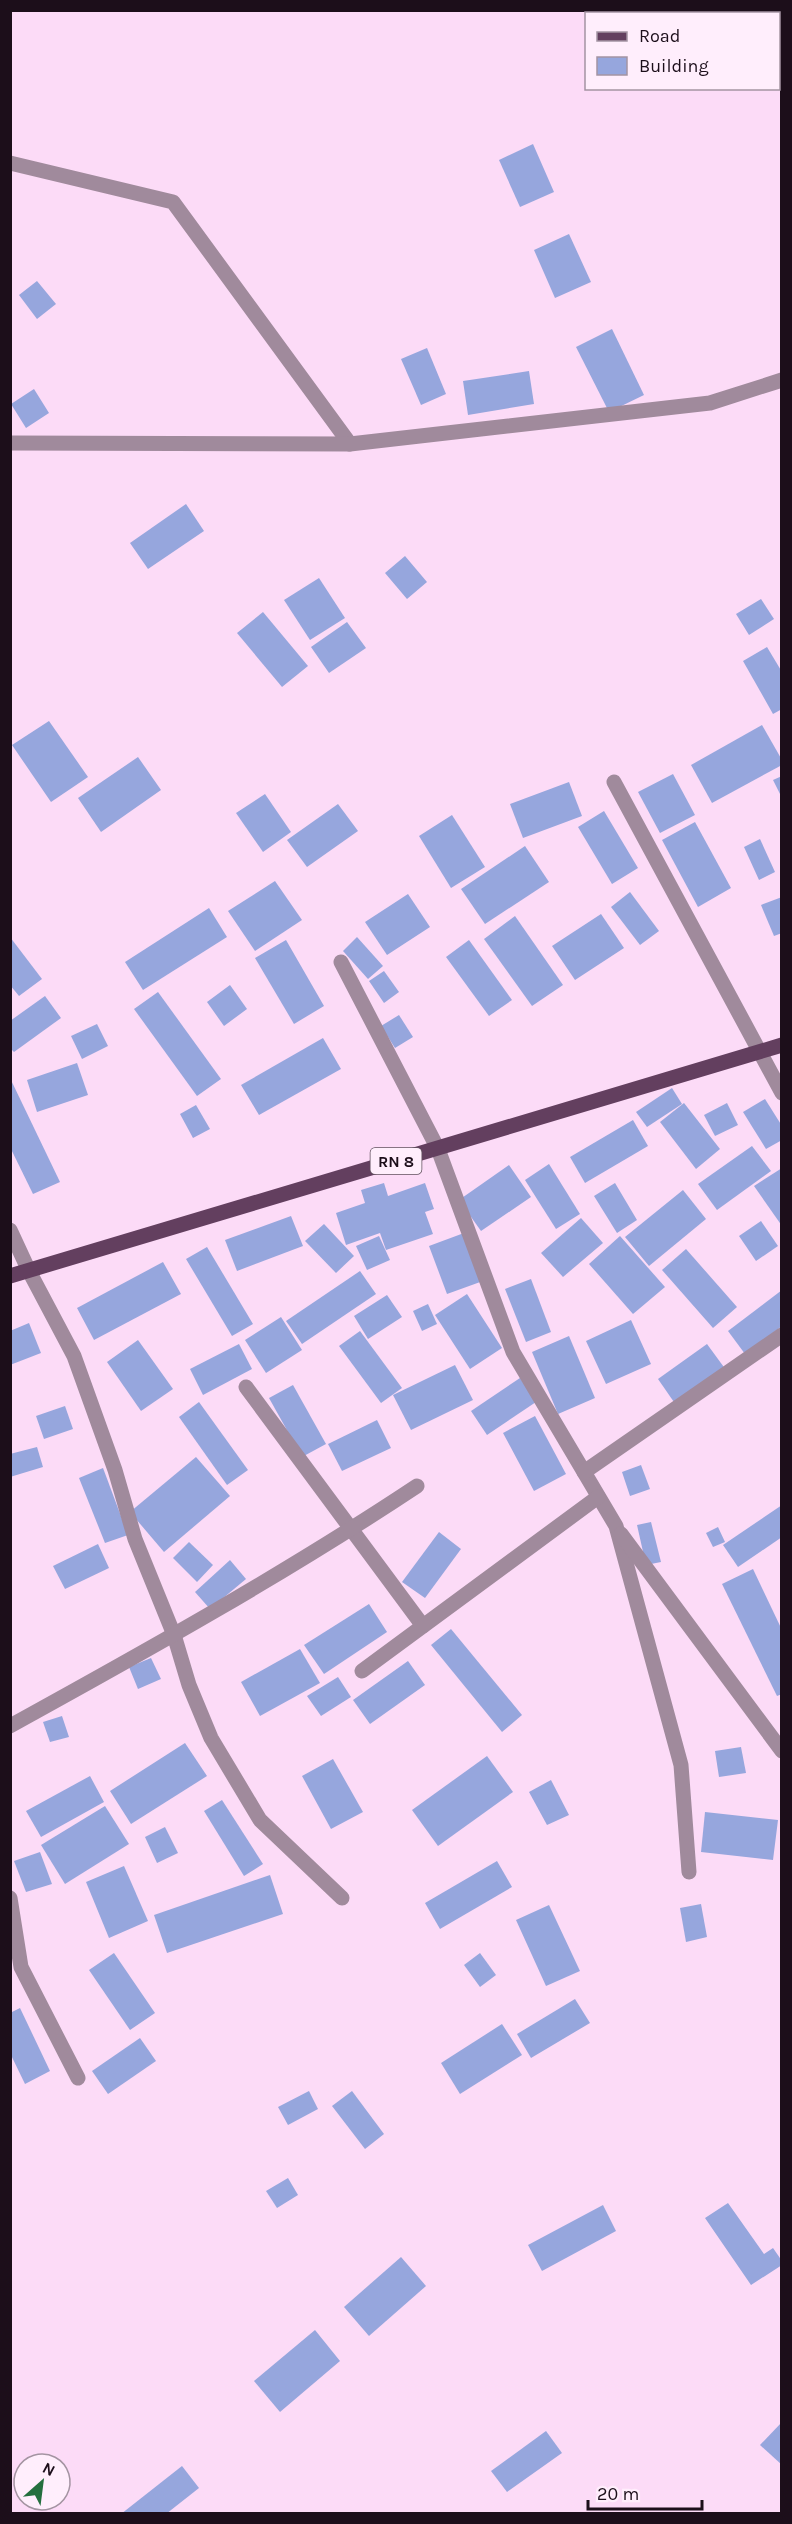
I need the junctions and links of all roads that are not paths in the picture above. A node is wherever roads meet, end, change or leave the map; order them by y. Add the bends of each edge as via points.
1 (10, 163) edge
2 (782, 380) edge
3 (10, 443) edge
4 (350, 444) junction
5 (614, 782) dead end
6 (341, 962) dead end
7 (782, 1045) edge
8 (758, 1052) junction
9 (782, 1093) edge
10 (438, 1149) junction
11 (10, 1230) edge
12 (28, 1271) junction
13 (10, 1276) edge
14 (782, 1335) edge
15 (246, 1387) dead end
16 (584, 1472) junction
17 (417, 1486) dead end
18 (598, 1497) junction
19 (616, 1526) junction
20 (352, 1530) junction
21 (423, 1626) junction
22 (174, 1635) junction
23 (362, 1671) dead end
24 (10, 1726) edge
25 (782, 1751) edge
26 (689, 1872) dead end
27 (10, 1898) edge
28 (342, 1898) dead end
29 (78, 2078) dead end

1 - 4 street via 173,202
2 - 4 street via 710,404
3 - 4 street
5 - 8 street
6 - 10 street
7 - 8 main road, RN 8
8 - 9 street
8 - 10 main road, RN 8
10 - 12 main road, RN 8
10 - 16 street via 513,1352
11 - 12 street
12 - 13 main road, RN 8
12 - 22 street via 74,1356 116,1470 135,1539
14 - 16 street
15 - 20 street
16 - 18 street
17 - 20 street
18 - 19 street
18 - 21 street
19 - 25 street
19 - 26 street via 681,1765
20 - 21 street
20 - 22 street
21 - 23 street
22 - 24 street
22 - 28 street via 211,1738 260,1820
27 - 29 street via 21,1967

